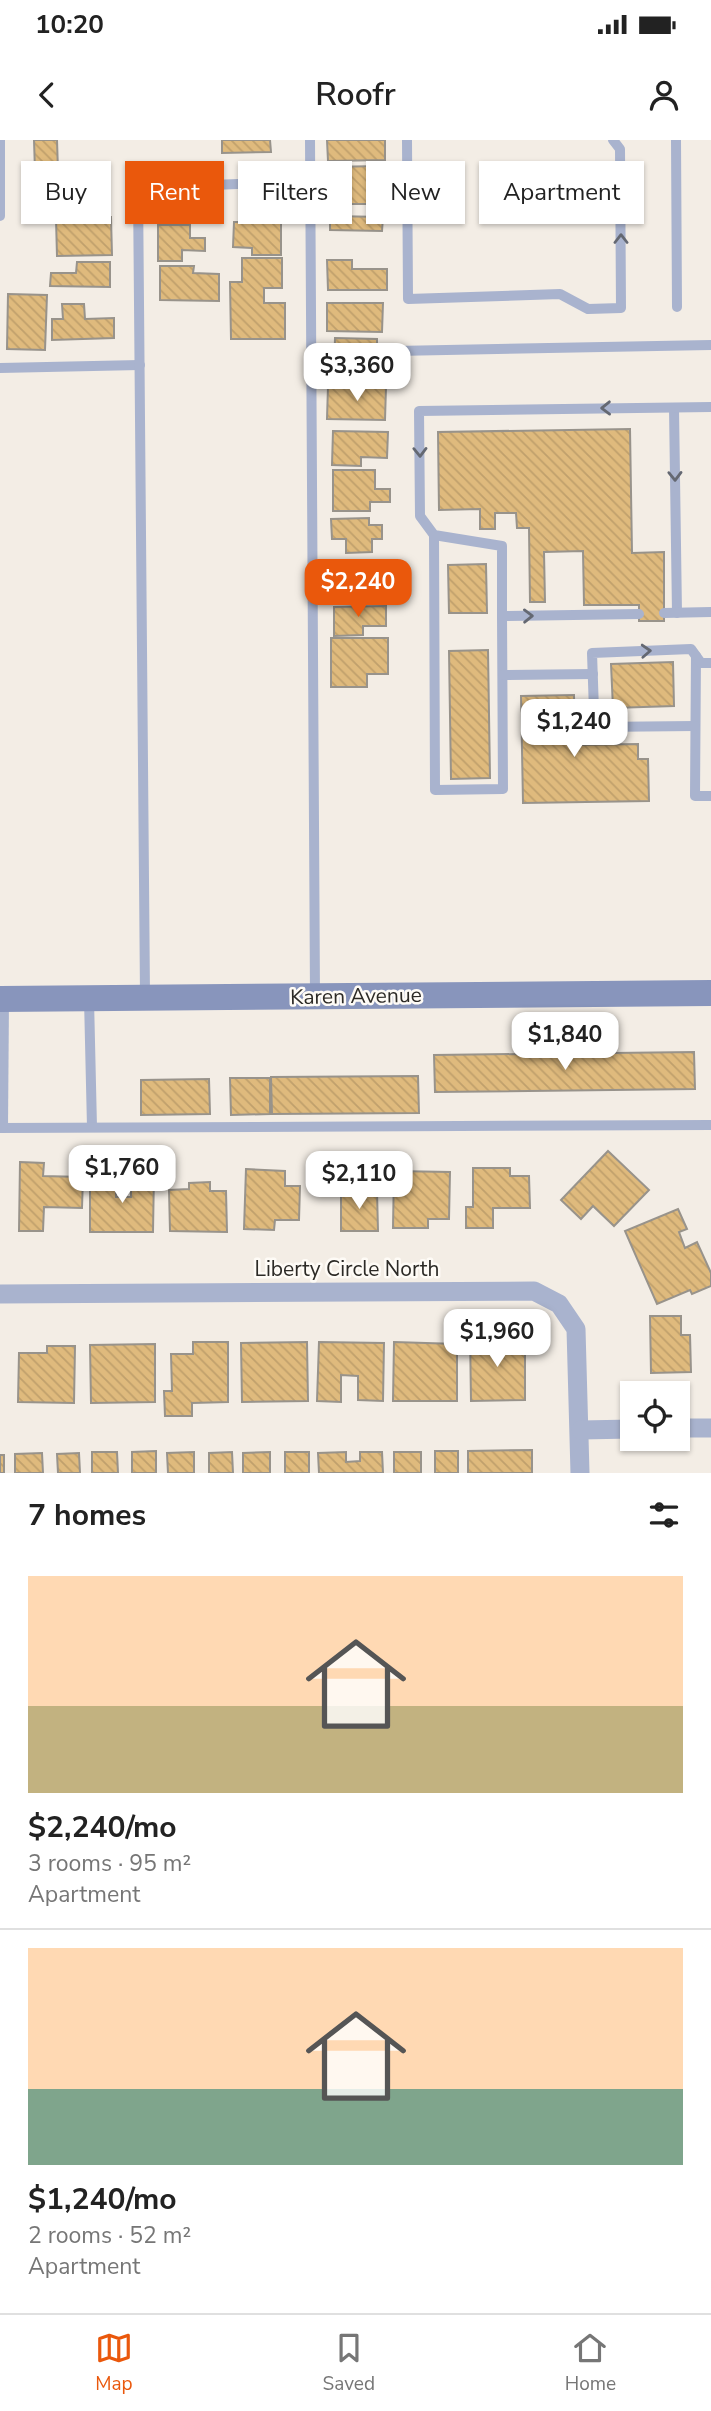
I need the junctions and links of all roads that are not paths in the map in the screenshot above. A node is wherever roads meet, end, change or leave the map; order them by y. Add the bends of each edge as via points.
1 (1, 140) edge
2 (310, 140) edge
3 (407, 140) edge
4 (613, 140) edge
5 (676, 140) edge
6 (311, 161) edge
7 (238, 184) edge
8 (0, 216) edge
9 (311, 224) edge
10 (677, 307) dead end
11 (711, 345) edge
12 (395, 351) dead end
13 (140, 365) junction
14 (0, 368) edge
15 (711, 407) edge
16 (674, 408) junction
17 (434, 535) junction
18 (711, 612) edge
19 (664, 613) dead end
20 (677, 613) junction
21 (639, 614) dead end
22 (502, 616) junction
23 (696, 655) junction
24 (711, 663) edge
25 (593, 674) junction
26 (503, 675) junction
27 (695, 726) junction
28 (595, 727) junction
29 (595, 740) dead end
30 (711, 796) edge
31 (711, 993) edge
32 (314, 997) junction
33 (145, 998) junction
34 (2, 999) edge
35 (89, 999) junction
36 (711, 1125) edge
37 (92, 1127) junction
38 (1, 1128) edge
39 (0, 1294) edge
40 (690, 1428) edge
41 (711, 1428) edge
42 (620, 1429) edge
43 (581, 1430) junction
44 (580, 1473) edge

1 - 8 lane
2 - 6 lane
3 -> 4 lane via 408,299 559,294 588,309 621,308 620,149
5 - 10 lane
7 - 13 lane via 138,188
9 - 32 lane
11 - 12 lane
13 - 14 lane
13 - 33 lane
15 - 16 lane
16 -> 17 lane via 419,411 421,516
16 -> 20 lane
17 - 22 lane via 502,546
17 - 26 lane via 435,790 503,789
18 - 20 lane
19 - 20 lane
22 -> 21 lane
22 - 26 lane
23 - 24 lane via 701,663
25 -> 23 lane via 592,653 691,649
23 - 27 lane
25 - 26 lane
25 - 28 lane
27 - 28 lane
27 - 30 lane via 695,796
28 - 29 lane
31 - 32 street, Karen Avenue
32 - 33 street, Karen Avenue
33 - 35 street, Karen Avenue
34 - 35 street, Karen Avenue
34 - 38 lane
35 - 37 lane
36 - 37 lane
37 - 38 lane
39 - 43 street, Liberty Circle North via 534,1291 559,1304 576,1329
40 - 41 street
42 - 43 street
43 - 44 street, Liberty Circle North

